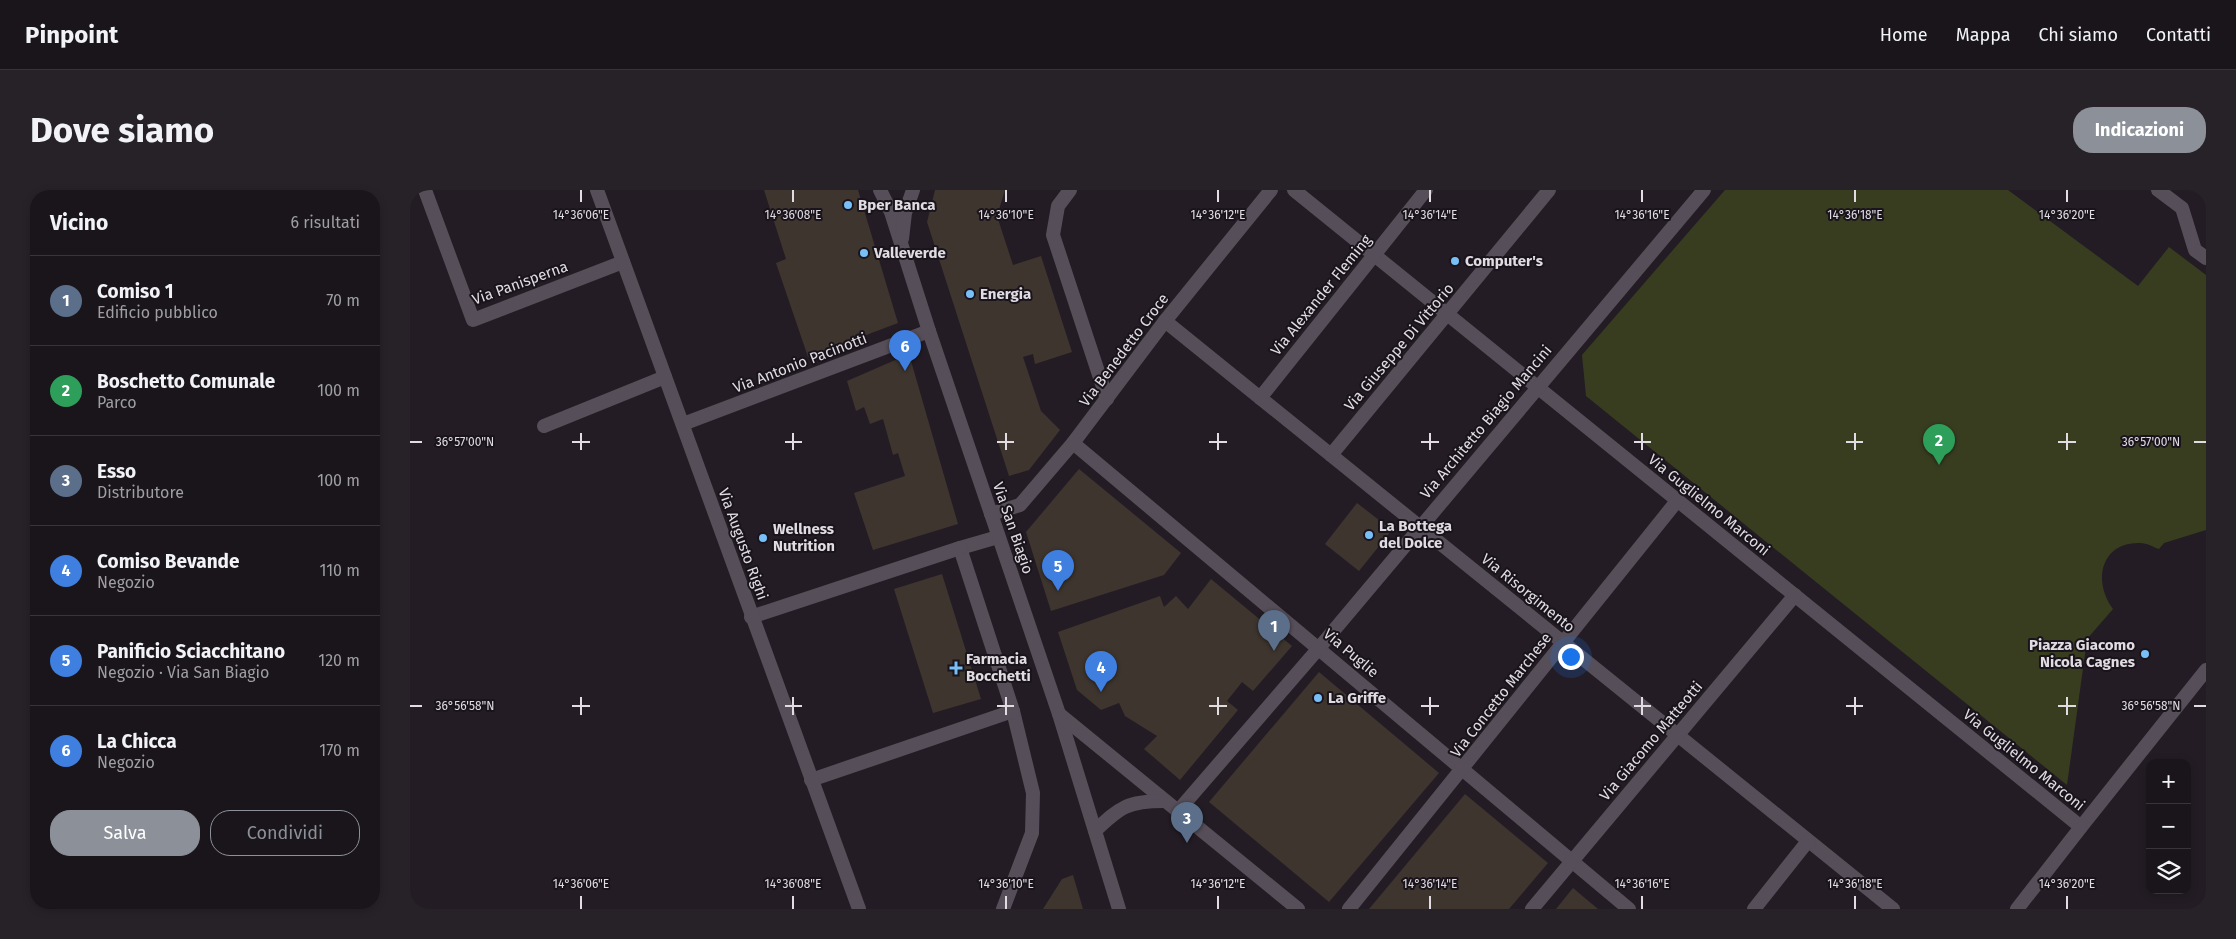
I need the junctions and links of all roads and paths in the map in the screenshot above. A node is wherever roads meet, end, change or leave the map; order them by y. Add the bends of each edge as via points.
1 (425, 190) edge
2 (597, 190) edge
3 (880, 190) edge
4 (913, 190) edge
5 (1070, 190) edge
6 (1271, 190) edge
7 (1294, 190) edge
8 (1426, 190) edge
9 (1549, 190) edge
10 (1704, 190) edge
11 (2158, 190) edge
12 (902, 244) junction
13 (1374, 255) junction
14 (2206, 258) edge
15 (623, 262) junction
16 (1447, 314) junction
17 (1166, 321) junction
18 (929, 331) junction
19 (665, 377) junction
20 (1537, 387) junction
21 (1260, 398) junction
22 (1107, 399) junction
23 (682, 424) junction
24 (544, 426) dead end
25 (1073, 442) junction
26 (1330, 455) junction
27 (1678, 501) junction
28 (991, 514) junction
29 (1419, 526) junction
30 (998, 537) junction
31 (960, 548) junction
32 (1795, 595) junction
33 (751, 617) junction
34 (1563, 642) junction
35 (1319, 648) junction
36 (2206, 670) edge
37 (1013, 711) junction
38 (1059, 714) junction
39 (1679, 736) junction
40 (1463, 769) junction
41 (810, 780) junction
42 (1164, 800) junction
43 (1178, 812) junction
44 (2081, 827) junction
45 (1095, 832) junction
46 (1808, 841) junction
47 (1572, 860) junction
48 (859, 909) edge
49 (1003, 909) edge
50 (1119, 909) edge
51 (1298, 909) edge
52 (1349, 909) edge
53 (1532, 909) edge
54 (1629, 909) edge
55 (1754, 909) edge
56 (1893, 909) edge
57 (2017, 909) edge

1 - 15 street, Via Panisperna via 473,320
2 - 15 street, Via Augusto Righi
3 - 12 street, Via San Biagio
4 - 12 street via 905,213
5 - 22 street via 1058,206 1053,234
6 - 17 street, Via Benedetto Croce
7 - 13 street, Via Guglielmo Marconi
8 - 13 street, Via Alexander Fleming
9 - 16 street, Via Giuseppe Di Vittorio
10 - 20 street, Via Architetto Biagio Mancini
11 - 14 street via 2182,208 2195,250
12 - 18 street, Via San Biagio
13 - 16 street, Via Guglielmo Marconi
13 - 21 street, Via Alexander Fleming
15 - 19 street, Via Augusto Righi
16 - 20 street, Via Guglielmo Marconi
16 - 26 street, Via Giuseppe Di Vittorio
17 - 21 street, Via Risorgimento
17 - 22 street, Via Benedetto Croce
18 - 23 street, Via Antonio Pacinotti
18 - 28 street, Via San Biagio
19 - 23 street, Via Augusto Righi
19 - 24 street
20 - 27 street, Via Guglielmo Marconi
20 - 29 street, Via Architetto Biagio Mancini
21 - 26 street, Via Risorgimento
22 - 25 street, Via Benedetto Croce
23 - 33 street, Via Augusto Righi
25 - 28 street, Via Benedetto Croce via 1020,505
25 - 35 street, Via Puglie
26 - 29 street, Via Risorgimento
27 - 32 street, Via Guglielmo Marconi
27 - 34 street, Via Concetto Marchese
28 - 30 street, Via San Biagio
29 - 34 street, Via Risorgimento
29 - 35 street, Via Architetto Biagio Mancini
30 - 31 street
30 - 38 street, Via San Biagio
31 - 33 street
31 - 37 street
32 - 39 street, Via Giacomo Matteotti
32 - 44 street, Via Guglielmo Marconi
33 - 41 street, Via Augusto Righi
34 - 39 street, Via Risorgimento
34 - 40 street, Via Concetto Marchese
35 - 40 street, Via Puglie
35 - 43 street, Via Architetto Biagio Mancini
36 - 44 street
37 - 41 street
37 - 49 street via 1034,811 1032,833
38 - 42 street
38 - 45 street, Via San Biagio
39 - 46 street, Via Risorgimento
39 - 47 street, Via Giacomo Matteotti
40 - 47 street, Via Puglie
40 - 52 street, Via Concetto Marchese
41 - 48 street, Via Augusto Righi
42 - 43 street
42 - 45 street via 1140,800 1117,810
43 - 51 street
44 - 57 street
45 - 50 street, Via San Biagio
46 - 55 street
46 - 56 street, Via Risorgimento
47 - 53 street, Via Giacomo Matteotti
47 - 54 street, Via Puglie

